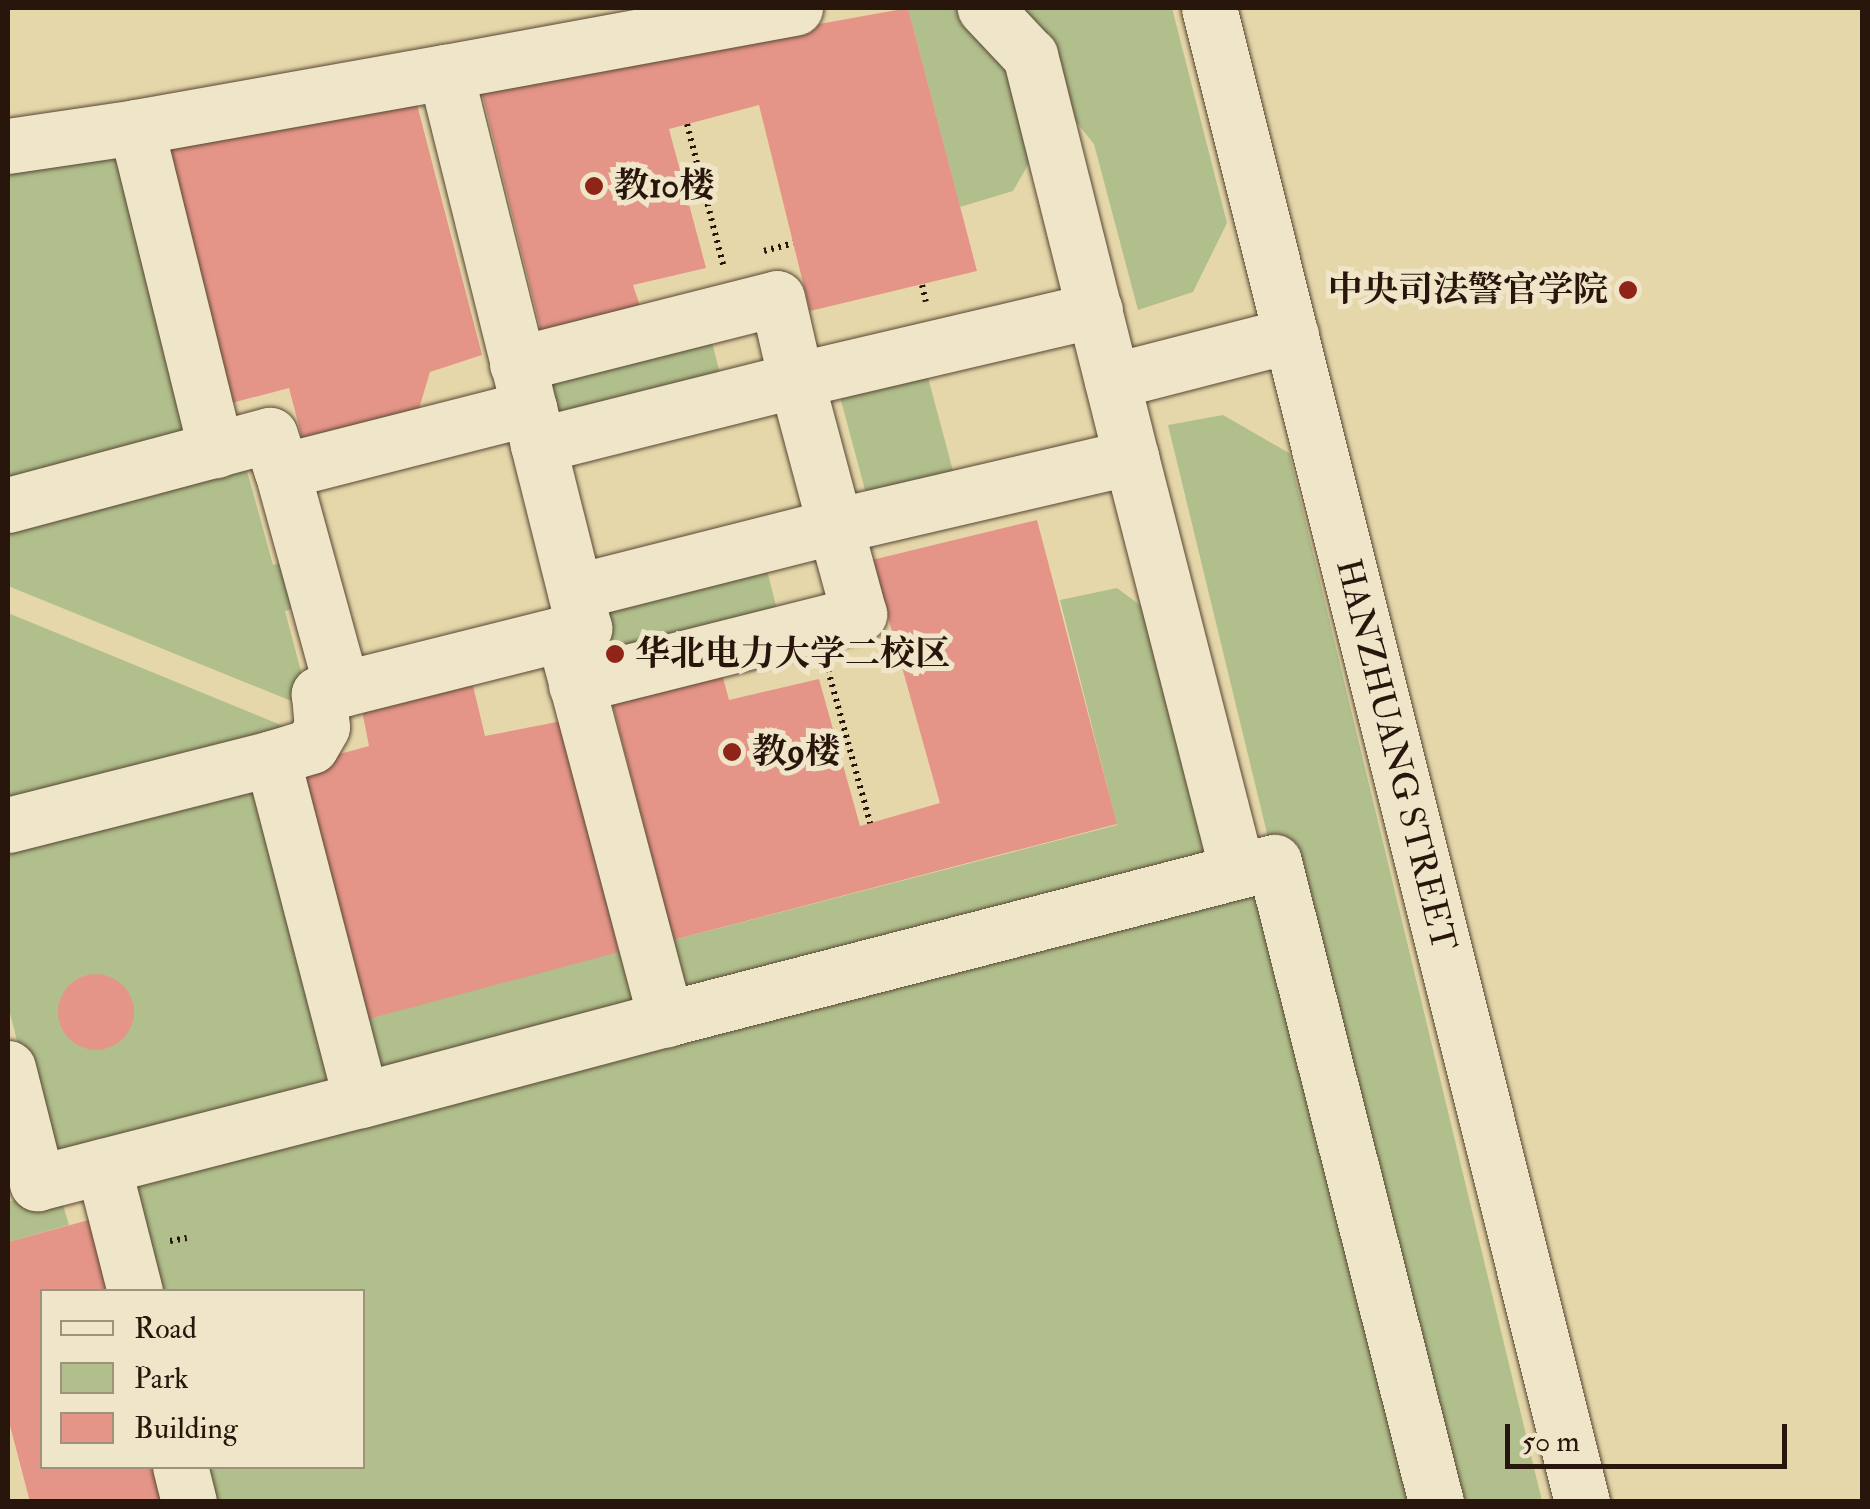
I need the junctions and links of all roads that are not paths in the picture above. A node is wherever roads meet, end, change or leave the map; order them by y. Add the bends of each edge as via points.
1 (795, 8) edge
2 (985, 8) edge
3 (1210, 8) edge
4 (445, 72) junction
5 (136, 126) junction
6 (8, 146) edge
7 (1094, 310) junction
8 (1291, 335) junction
9 (796, 380) junction
10 (1112, 381) junction
11 (528, 406) junction
12 (216, 450) junction
13 (1131, 457) junction
14 (282, 471) junction
15 (8, 505) edge
16 (834, 526) junction
17 (572, 637) junction
18 (342, 689) junction
19 (272, 758) junction
20 (8, 824) edge
21 (1237, 872) junction
22 (666, 1018) junction
23 (8, 1068) edge
24 (362, 1100) junction
25 (103, 1166) junction
26 (22, 1186) edge
27 (134, 1289) edge
28 (181, 1469) edge
29 (189, 1502) edge
30 (1436, 1502) edge
31 (1582, 1502) edge

1 - 4 street
2 - 7 street via 1030,56
3 - 8 street, HANZHUANG STREET
4 - 5 street
4 - 11 street
5 - 6 street
5 - 12 street
7 - 9 street
7 - 10 street
8 - 10 street
8 - 31 street, HANZHUANG STREET
9 - 11 street
9 - 11 street via 777,298 734,309
9 - 16 street
10 - 13 street
11 - 14 street
11 - 17 street
12 - 14 street via 270,435
12 - 15 street
13 - 16 street
13 - 21 street
14 - 18 street
16 - 17 street
16 - 17 street via 859,614 815,625
17 - 18 street
17 - 22 street
18 - 19 street via 318,694 322,727 311,746
19 - 20 street
19 - 24 street
21 - 22 street
21 - 30 street via 1274,862
22 - 24 street
23 - 26 street
24 - 25 street
25 - 26 street
25 - 27 street
28 - 29 street

